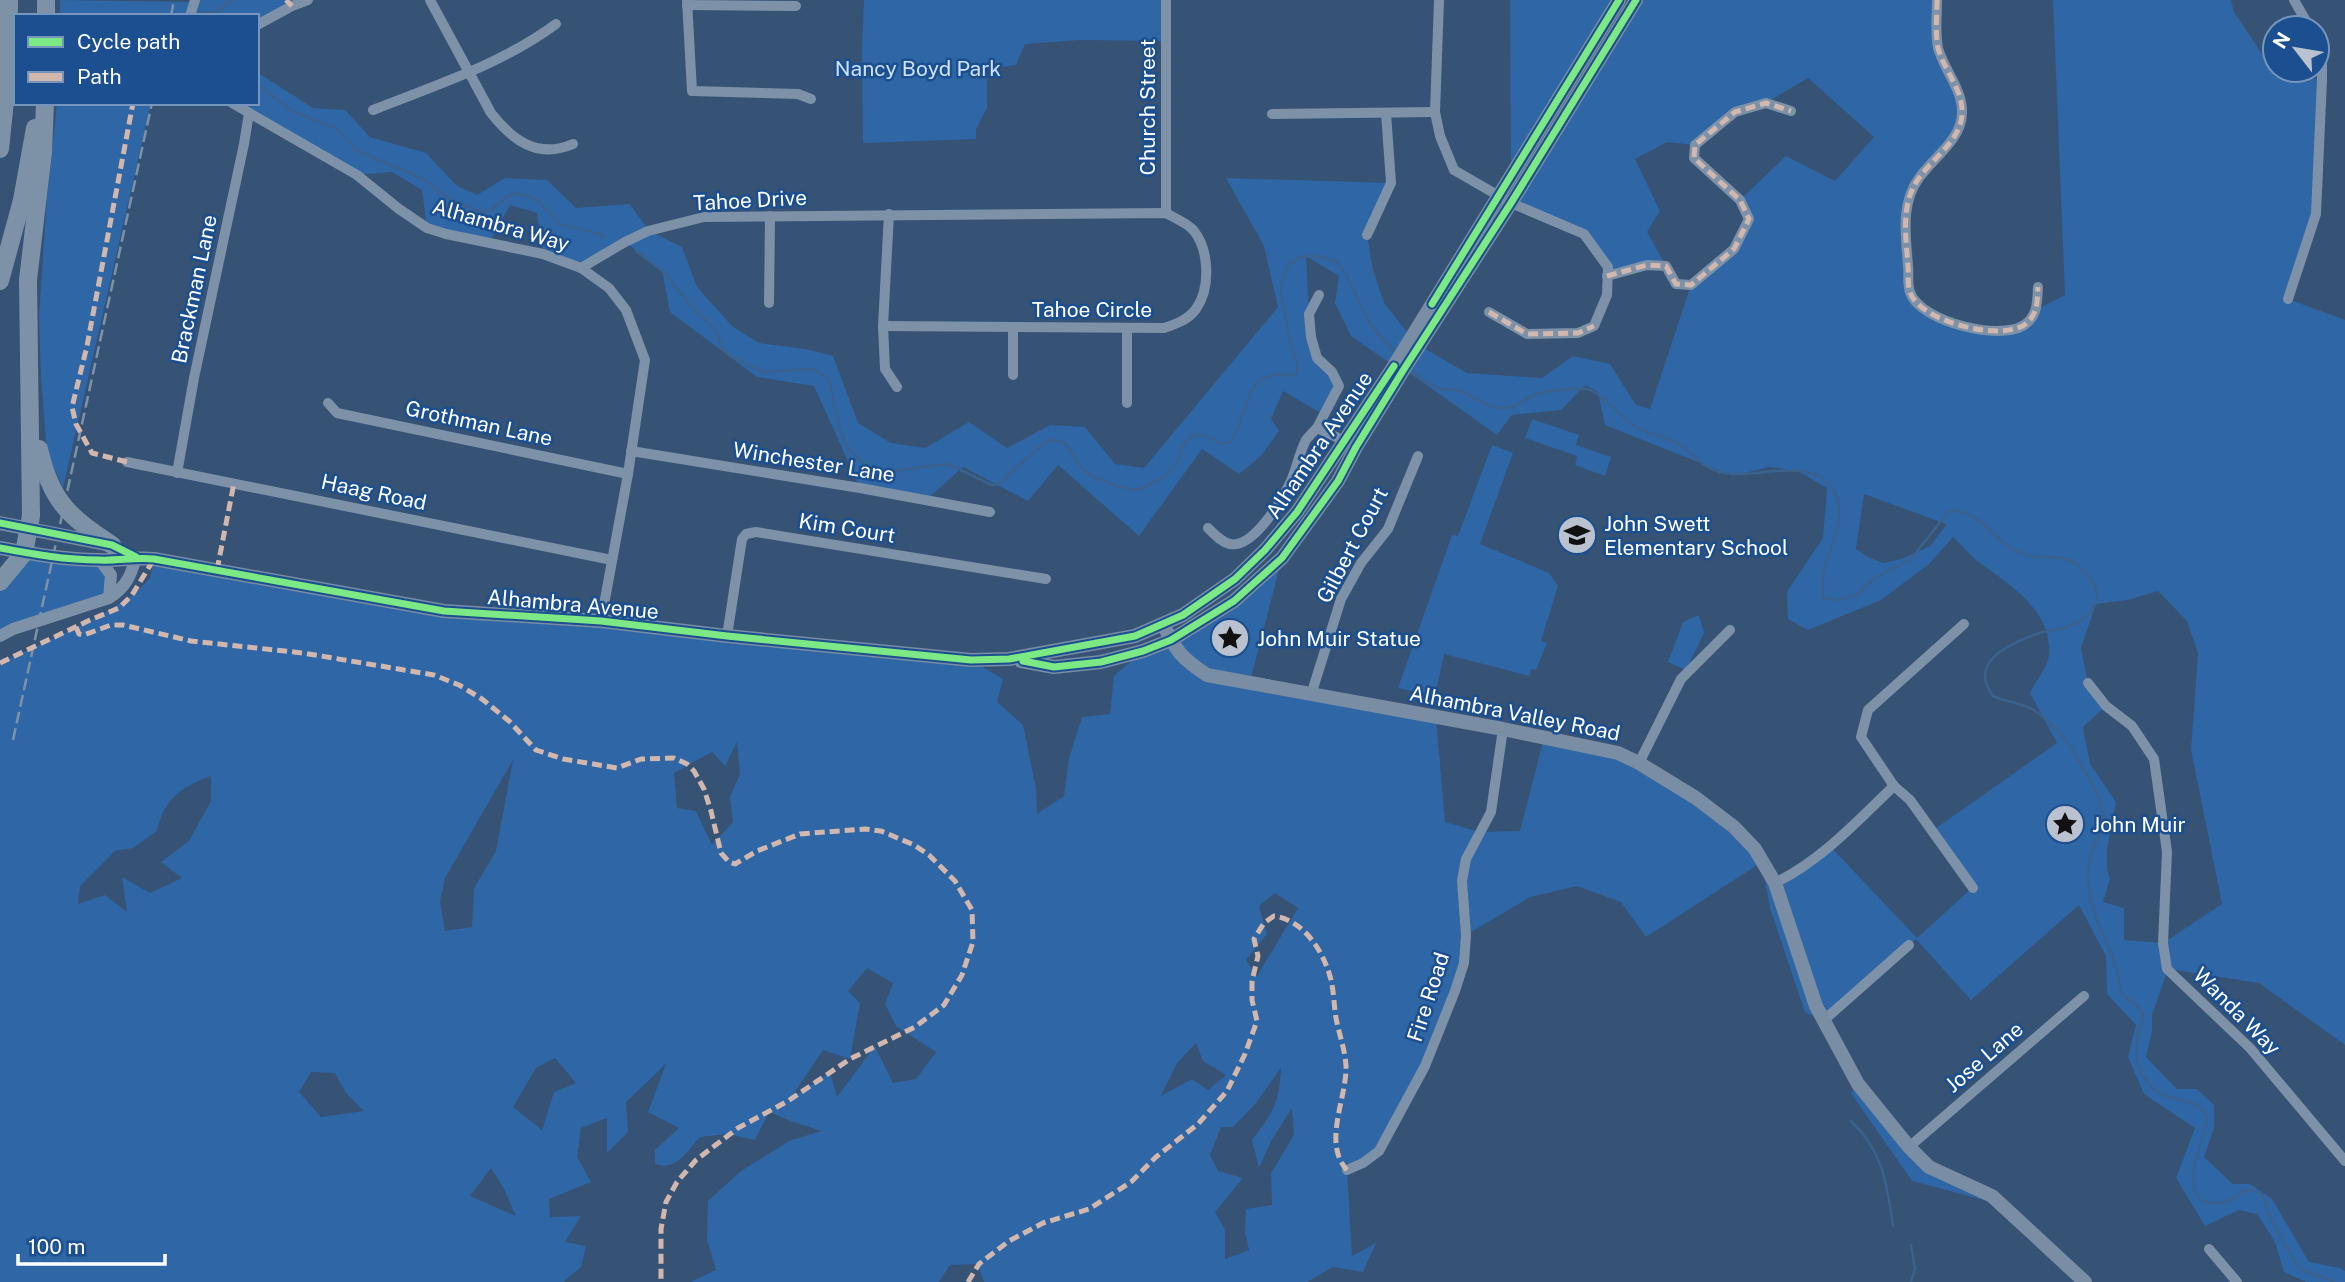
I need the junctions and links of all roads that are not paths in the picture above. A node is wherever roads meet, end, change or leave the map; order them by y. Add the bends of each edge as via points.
1 (308, 0) edge
2 (430, 0) edge
3 (1166, 0) edge
4 (1439, 0) edge
5 (1619, 0) edge
6 (1636, 0) edge
7 (1937, 0) edge
8 (687, 2) edge
9 (9, 5) edge
10 (796, 6) dead end
11 (259, 24) edge
12 (556, 24) dead end
13 (470, 72) junction
14 (2322, 84) edge
15 (811, 99) dead end
16 (38, 105) edge
17 (45, 105) edge
18 (235, 105) edge
19 (373, 110) dead end
20 (1791, 111) dead end
21 (1435, 112) junction
22 (249, 113) junction
23 (1386, 113) junction
24 (1272, 114) dead end
25 (573, 144) dead end
26 (0, 149) edge
27 (1505, 200) junction
28 (1166, 213) junction
29 (888, 214) junction
30 (770, 216) junction
31 (1367, 234) dead end
32 (582, 268) junction
33 (1608, 276) junction
34 (0, 281) edge
35 (2038, 287) dead end
36 (1319, 295) dead end
37 (2288, 299) dead end
38 (769, 303) dead end
39 (1489, 312) dead end
40 (883, 326) junction
41 (1013, 328) junction
42 (1127, 329) junction
43 (1013, 375) dead end
44 (897, 387) dead end
45 (328, 403) dead end
46 (1127, 403) dead end
47 (31, 415) junction
48 (1317, 428) junction
49 (1350, 443) junction
50 (631, 451) junction
51 (1418, 456) dead end
52 (127, 462) dead end
53 (177, 473) junction
54 (628, 474) junction
55 (990, 512) dead end
56 (0, 523) edge
57 (1209, 528) dead end
58 (28, 529) junction
59 (112, 545) junction
60 (0, 548) edge
61 (24, 553) junction
62 (136, 557) junction
63 (612, 560) junction
64 (100, 561) junction
65 (1046, 579) dead end
66 (0, 582) edge
67 (110, 598) junction
68 (601, 621) junction
69 (1163, 624) junction
70 (1964, 624) dead end
71 (1730, 630) dead end
72 (0, 636) edge
73 (727, 636) junction
74 (1171, 640) junction
75 (1009, 659) junction
76 (2088, 683) dead end
77 (1311, 695) junction
78 (1503, 729) junction
79 (1639, 762) junction
80 (1894, 786) junction
81 (1775, 883) junction
82 (1973, 888) dead end
83 (1909, 945) dead end
84 (2084, 996) dead end
85 (1823, 1021) junction
86 (1909, 1147) junction
87 (2345, 1161) edge
88 (1347, 1170) dead end
89 (2208, 1249) dead end
90 (2085, 1282) edge
91 (2237, 1282) edge

1 - 11 street
2 - 13 street
3 - 28 street, Church Street
4 - 21 street
5 - 27 main road, Alhambra Avenue
6 - 27 main road, Alhambra Avenue
7 - 35 street via 1938,46 1963,114 1955,135 1909,194 1905,218 1910,293 1921,309 1940,318 1983,331 2011,330 2028,322 2037,310
8 - 10 street
8 - 15 street via 692,91 798,94
9 - 26 highway
12 - 13 street via 533,41
13 - 19 street
13 - 25 street via 503,128 538,150
14 - 37 street via 2316,214
16 - 34 highway via 22,200
17 - 47 highway via 28,280
18 - 22 street, Alhambra Way
20 - 33 street via 1766,103 1735,112 1695,145 1694,158 1740,200 1749,219 1734,249 1691,285 1676,284 1665,266 1647,265
21 - 23 street
21 - 27 street via 1454,170
22 - 32 street, Alhambra Way via 357,175 427,228 544,254
22 - 53 street, Brackman Lane
23 - 24 street
23 - 31 street via 1391,183
27 - 33 street via 1584,234 1608,267
27 - 49 main road, Alhambra Avenue
28 - 29 street
28 - 42 street, Tahoe Circle via 1193,229 1206,253 1205,289 1197,309 1181,323
29 - 30 street, Tahoe Drive
29 - 40 street
30 - 32 street, Tahoe Drive via 704,217 649,231
30 - 38 street
32 - 50 street, Alhambra Way via 609,288 626,310 645,359
33 - 39 street via 1608,295 1594,326 1578,333 1527,334
36 - 48 street via 1309,314 1311,337 1317,358 1339,386
40 - 41 street, Tahoe Circle
40 - 44 street via 885,369
41 - 42 street, Tahoe Circle
41 - 43 street
42 - 46 street
45 - 54 street, Grothman Lane via 337,413
47 - 58 highway via 32,516
47 - 59 highway via 46,479 57,498 88,530
48 - 49 street
48 - 57 street via 1307,439 1292,480 1262,526 1231,545
49 - 69 main road, Alhambra Avenue via 1265,550 1235,579
49 - 74 main road, Alhambra Avenue via 1338,481 1282,558 1234,601
50 - 54 street, Alhambra Way
50 - 55 street, Winchester Lane
51 - 77 street, Gilbert Court via 1388,529 1341,599
52 - 53 street, Haag Road
53 - 63 street, Haag Road
54 - 63 street, Alhambra Way
56 - 58 main road, Alhambra Avenue
58 - 59 main road, Alhambra Avenue
58 - 61 highway
59 - 62 main road, Alhambra Avenue
60 - 61 main road, Alhambra Avenue
61 - 64 main road, Alhambra Avenue
61 - 66 highway
62 - 64 main road, Alhambra Avenue
62 - 67 street via 127,583
62 - 68 main road, Alhambra Avenue via 444,611
63 - 68 street, Alhambra Way
64 - 67 street via 111,575
65 - 73 street, Kim Court via 756,532 742,539
67 - 72 street
68 - 73 main road, Alhambra Avenue
69 - 74 main road, Alhambra Valley Road
69 - 75 main road, Alhambra Avenue via 1135,636
70 - 80 street via 1868,710 1861,737
71 - 79 street via 1681,679
73 - 75 main road, Alhambra Avenue via 971,660
74 - 75 main road, Alhambra Avenue via 1101,662 1054,667
74 - 77 main road, Alhambra Valley Road via 1188,663 1207,675
76 - 87 street, Wanda Way via 2106,706 2132,726 2154,759 2167,852 2163,943 2168,969 2250,1048
77 - 78 main road, Alhambra Valley Road
78 - 79 main road, Alhambra Valley Road via 1618,753
78 - 88 street, Fire Road via 1492,813 1466,859 1462,881 1464,963 1455,991 1425,1066 1379,1151
79 - 81 main road, Alhambra Valley Road via 1734,827 1755,849
80 - 81 street via 1797,873
80 - 82 street via 1910,800
81 - 85 main road, Alhambra Valley Road
83 - 85 street
84 - 86 street, Jose Lane
85 - 86 main road, Alhambra Valley Road via 1858,1084
86 - 90 main road, Alhambra Valley Road via 1929,1167 1992,1196
89 - 91 street

